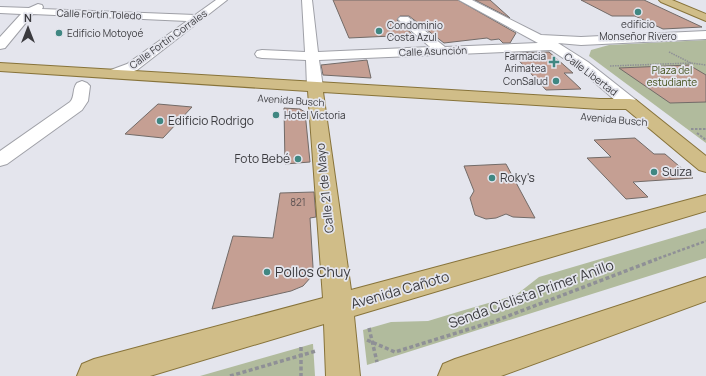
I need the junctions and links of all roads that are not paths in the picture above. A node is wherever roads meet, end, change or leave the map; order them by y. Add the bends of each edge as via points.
1 (52, 0) edge
2 (222, 0) edge
3 (307, 0) edge
4 (464, 0) edge
5 (664, 0) edge
6 (687, 0) edge
7 (706, 8) edge
8 (0, 10) edge
9 (29, 12) junction
10 (198, 18) junction
11 (706, 18) edge
12 (404, 19) dead end
13 (706, 35) edge
14 (538, 38) junction
15 (610, 40) junction
16 (0, 45) edge
17 (554, 46) junction
18 (442, 51) junction
19 (262, 54) dead end
20 (312, 56) junction
21 (583, 65) junction
22 (0, 67) edge
23 (20, 69) junction
24 (113, 74) junction
25 (0, 75) edge
26 (0, 81) edge
27 (82, 86) junction
28 (316, 94) junction
29 (345, 96) junction
30 (600, 104) junction
31 (630, 104) junction
32 (615, 118) junction
33 (654, 122) junction
34 (0, 160) edge
35 (706, 166) edge
36 (706, 204) edge
37 (706, 289) edge
38 (337, 308) junction
39 (94, 376) edge
40 (343, 376) edge
41 (455, 376) edge

1 - 9 street
2 - 10 street, Calle Fortín Corrales
3 - 20 street, Calle 21 de Mayo
4 - 14 street, Calle Libertad
5 - 11 main road
6 - 7 main road
8 - 9 street, Calle Fortín Toledo
9 - 10 street, Calle Fortín Toledo
9 - 16 street
10 - 24 street, Calle Fortín Corrales via 132,67
12 - 18 street
13 - 15 street
14 - 15 street
14 - 17 street, Calle Libertad
15 - 21 street via 593,44 583,50 580,58
17 - 18 street, Calle Asunción
17 - 21 street, Calle Libertad
18 - 20 street, Calle Asunción
19 - 20 street, Calle Asunción
20 - 28 street, Calle 21 de Mayo
21 - 31 street, Calle Libertad
22 - 23 main road, Avenida Busch
23 - 24 main road, Avenida Busch
23 - 25 main road
24 - 28 main road, Avenida Busch
26 - 27 main road, Avenida Busch
27 - 28 main road, Avenida Busch
27 - 34 street via 80,101 76,106
28 - 29 main road, Avenida Busch
28 - 38 main road, Calle 21 de Mayo
29 - 30 main road, Avenida Busch
29 - 32 main road, Avenida Busch
30 - 31 main road, Avenida Busch
30 - 32 main road via 614,112
31 - 33 main road, Calle Libertad
32 - 33 main road, Avenida Busch
33 - 35 main road, Calle Libertad
36 - 38 main road, Avenida Cañoto
37 - 41 main road
38 - 39 main road, Avenida Cañoto
38 - 40 main road, Calle 21 de Mayo

